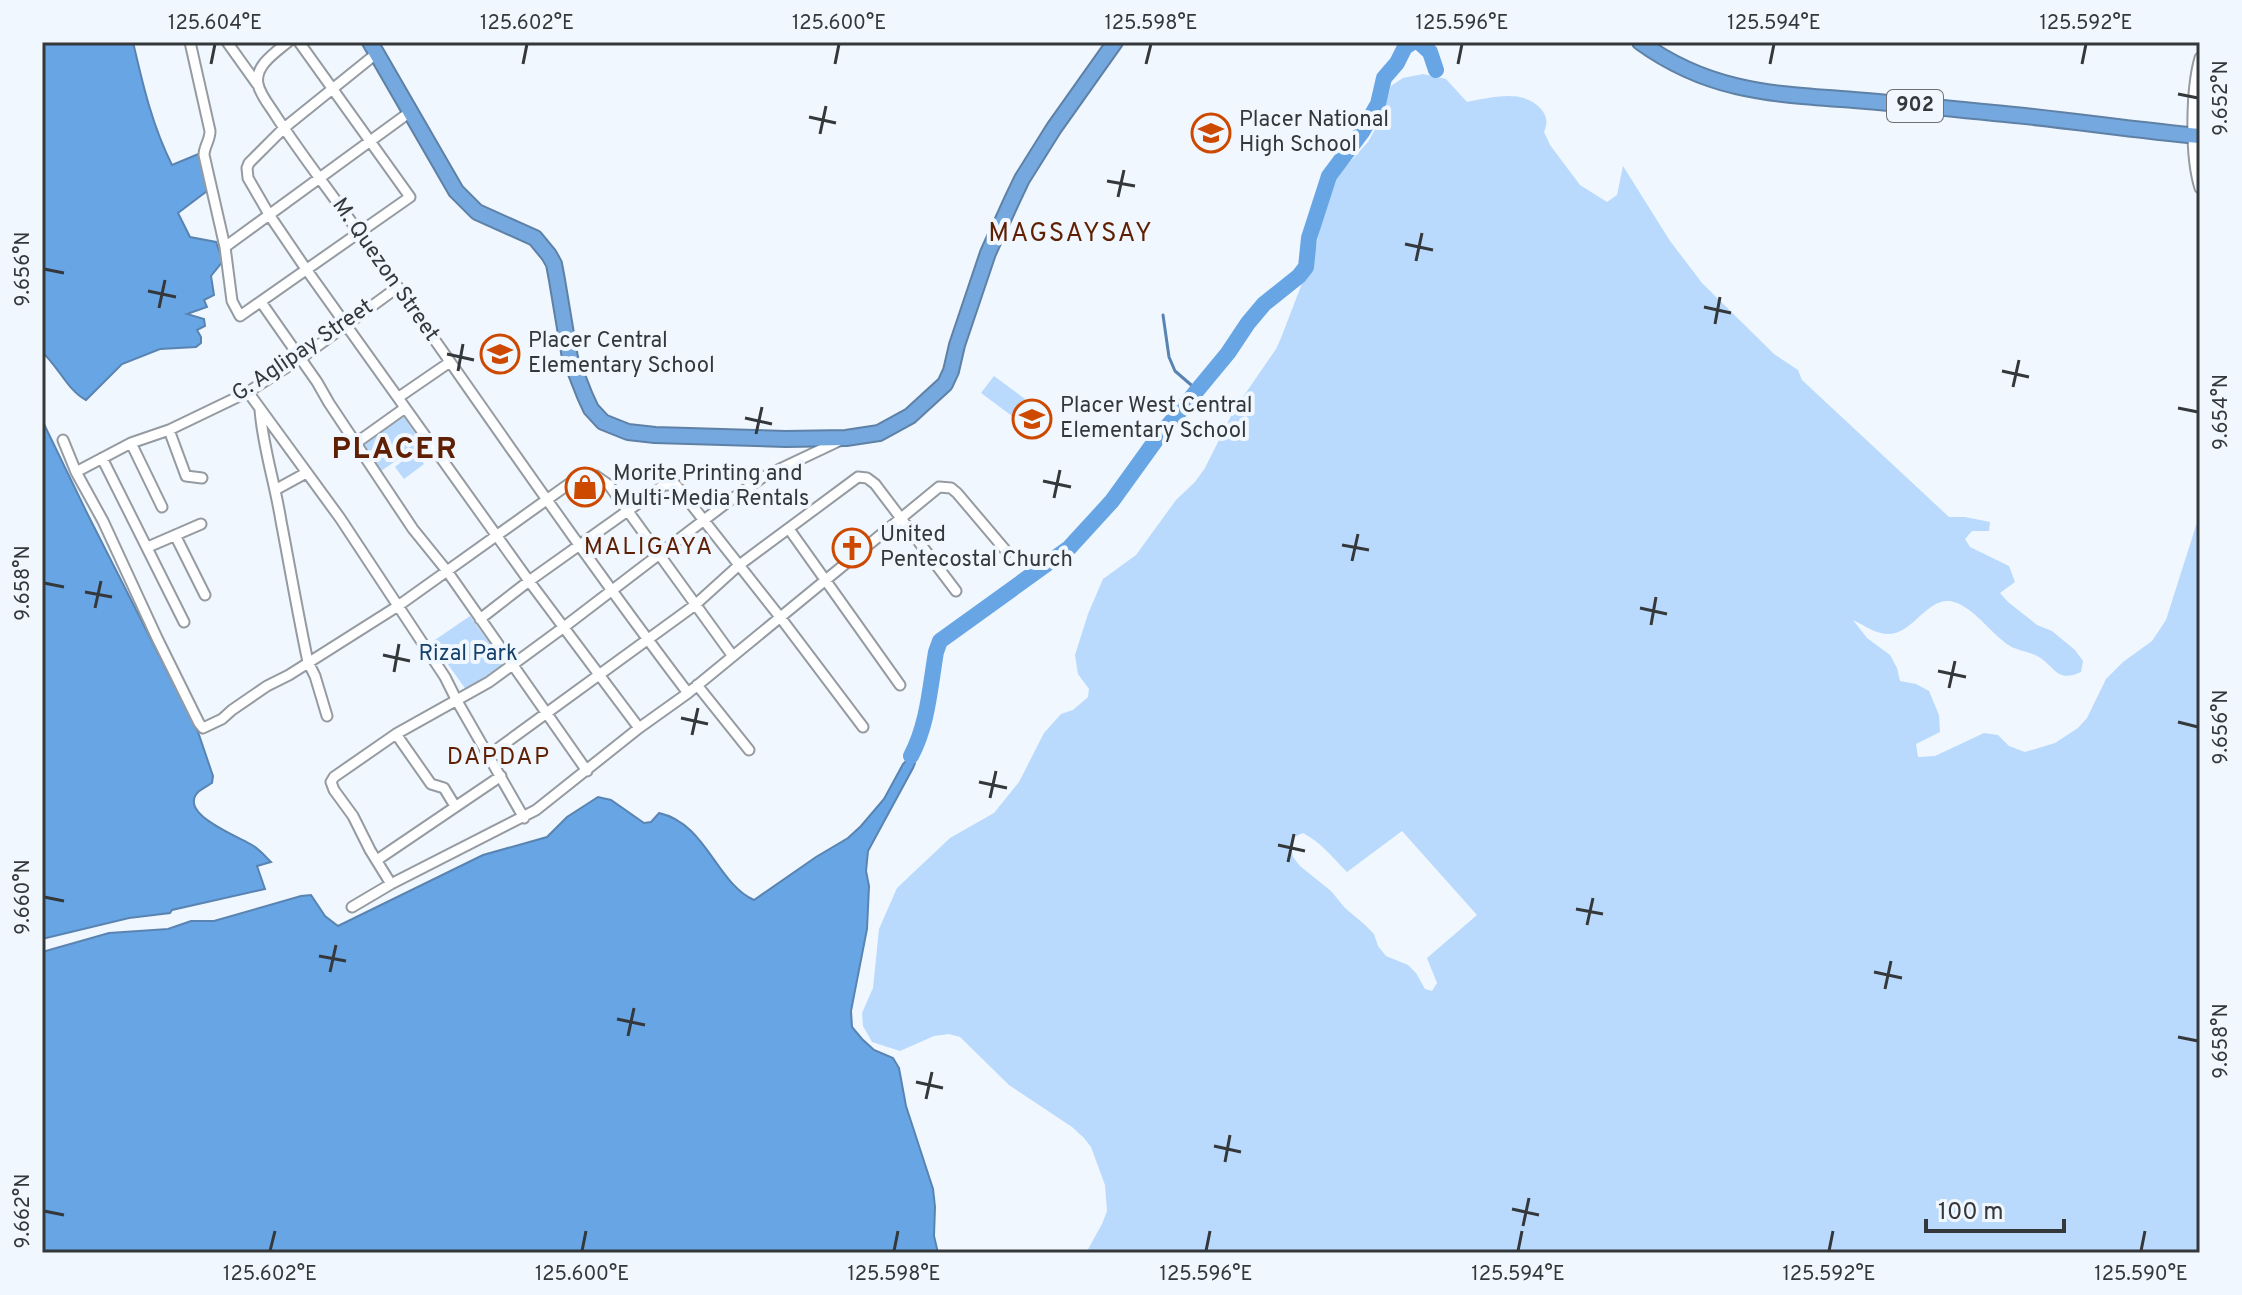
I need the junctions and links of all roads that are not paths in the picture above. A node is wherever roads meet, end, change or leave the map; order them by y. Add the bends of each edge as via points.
1 (190, 42) edge
2 (227, 42) edge
3 (288, 42) edge
4 (299, 42) edge
5 (1115, 42) edge
6 (1640, 42) edge
7 (374, 48) edge
8 (2200, 59) edge
9 (257, 84) junction
10 (334, 89) junction
11 (410, 112) junction
12 (284, 128) junction
13 (2197, 135) edge
14 (370, 142) junction
15 (321, 179) junction
16 (2200, 188) edge
17 (270, 216) junction
18 (359, 232) junction
19 (225, 247) junction
20 (306, 269) junction
21 (398, 287) junction
22 (261, 302) junction
23 (347, 325) junction
24 (301, 358) junction
25 (450, 362) junction
26 (248, 392) junction
27 (399, 397) junction
28 (405, 408) junction
29 (260, 410) junction
30 (169, 430) junction
31 (846, 438) junction
32 (63, 440) dead end
33 (131, 443) junction
34 (356, 443) junction
35 (102, 458) junction
36 (76, 472) junction
37 (306, 473) junction
38 (202, 478) dead end
39 (275, 490) junction
40 (547, 499) junction
41 (162, 507) dead end
42 (627, 512) junction
43 (899, 519) junction
44 (703, 521) junction
45 (201, 524) dead end
46 (789, 529) junction
47 (175, 535) junction
48 (496, 535) junction
49 (580, 546) junction
50 (148, 547) junction
51 (1007, 552) dead end
52 (658, 554) junction
53 (738, 566) junction
54 (447, 571) junction
55 (826, 579) junction
56 (529, 581) junction
57 (611, 591) junction
58 (956, 591) dead end
59 (205, 595) dead end
60 (695, 605) junction
61 (398, 606) junction
62 (780, 617) junction
63 (480, 619) junction
64 (184, 622) dead end
65 (564, 627) junction
66 (647, 638) junction
67 (732, 655) junction
68 (308, 662) junction
69 (514, 664) junction
70 (598, 676) junction
71 (697, 685) junction
72 (900, 685) dead end
73 (688, 693) junction
74 (457, 701) junction
75 (547, 714) junction
76 (327, 716) dead end
77 (863, 727) dead end
78 (639, 728) junction
79 (396, 734) junction
80 (749, 750) dead end
81 (489, 755) junction
82 (587, 771) junction
83 (501, 776) junction
84 (455, 806) junction
85 (524, 818) junction
86 (377, 860) junction
87 (391, 884) junction
88 (352, 907) dead end

1 - 19 street via 210,131 204,155
2 - 9 street, M. Quezon Street
3 - 9 street via 263,64
4 - 10 street
5 - 31 highway via 1022,179 988,253 945,384 897,424
6 - 13 highway, 902 via 1680,67 1739,88
7 - 10 street
7 - 11 highway
8 - 13 street via 2195,77
9 - 12 street, M. Quezon Street
10 - 12 street
10 - 14 street
11 - 14 street
11 - 31 highway via 467,204 535,238 549,255 570,358 591,409 603,422 655,435
12 - 15 street, M. Quezon Street
12 - 17 street via 247,168
13 - 16 street via 2193,157
14 - 15 street
14 - 18 street via 410,197
15 - 17 street
15 - 18 street, M. Quezon Street
17 - 19 street
17 - 20 street
18 - 20 street
18 - 21 street, M. Quezon Street
19 - 22 street via 232,301 240,316
20 - 22 street
20 - 23 street
21 - 23 street, G. Aglipay Street
21 - 25 street, M. Quezon Street
22 - 24 street
23 - 24 street, G. Aglipay Street
23 - 27 street
24 - 26 street, G. Aglipay Street
24 - 34 street
25 - 27 street
25 - 40 street, M. Quezon Street
26 - 29 street
26 - 30 street, G. Aglipay Street
27 - 28 street
28 - 34 street
28 - 48 street
29 - 37 street
29 - 39 street
30 - 33 street, G. Aglipay Street
30 - 38 street via 186,476
31 - 44 street via 763,477
32 - 36 street
33 - 35 street, G. Aglipay Street
33 - 41 street
34 - 54 street
35 - 36 street, G. Aglipay Street
35 - 50 street
36 - 68 street via 201,726 222,719
37 - 39 street
37 - 61 street
39 - 68 street
40 - 42 street via 580,476 590,475 609,485
40 - 48 street
40 - 49 street, M. Quezon Street
42 - 44 street via 671,484
42 - 49 street
42 - 52 street
43 - 46 street via 875,484 862,477
43 - 51 street via 939,487 951,488
43 - 55 street
43 - 58 street
44 - 52 street
44 - 53 street
45 - 47 street
46 - 53 street
46 - 55 street
47 - 50 street
47 - 59 street
48 - 54 street
48 - 56 street
49 - 56 street
49 - 57 street, M. Quezon Street
50 - 64 street
52 - 57 street
52 - 60 street
53 - 60 street
53 - 62 street
54 - 61 street
54 - 63 street
55 - 62 street
55 - 72 street
56 - 63 street
56 - 65 street
57 - 65 street
57 - 66 street, M. Quezon Street
60 - 66 street
60 - 67 street
61 - 68 street
61 - 74 street
62 - 67 street
62 - 77 street
63 - 69 street
65 - 69 street
65 - 70 street
66 - 70 street
66 - 73 street, M. Quezon Street
67 - 71 street
68 - 76 street
69 - 74 street
69 - 75 street
70 - 75 street
70 - 78 street
71 - 73 street
71 - 80 street
73 - 78 street
74 - 79 street
74 - 81 street
75 - 81 street
75 - 82 street
78 - 82 street
79 - 84 street via 431,784 444,788
79 - 86 street via 331,782
81 - 83 street
82 - 85 street
83 - 84 street
83 - 85 street
84 - 86 street
85 - 87 street
86 - 87 street
87 - 88 street

